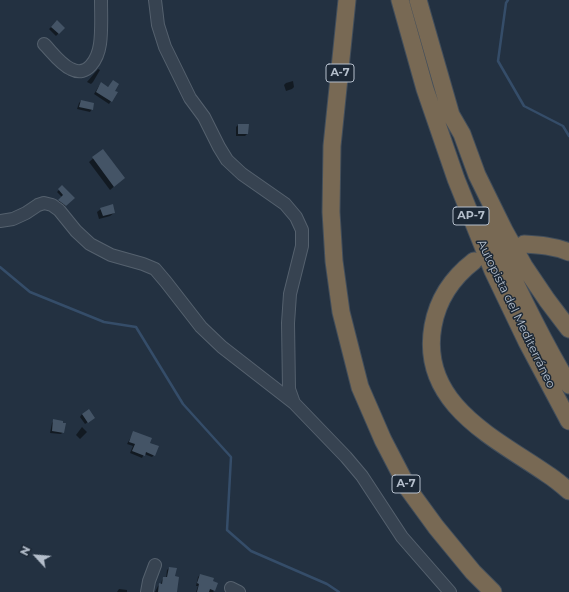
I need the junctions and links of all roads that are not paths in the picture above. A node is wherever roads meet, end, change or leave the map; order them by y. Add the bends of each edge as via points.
1 (101, 0) edge
2 (155, 0) edge
3 (347, 0) edge
4 (400, 0) edge
5 (418, 0) edge
6 (44, 44) dead end
7 (451, 115) junction
8 (0, 221) edge
9 (524, 244) dead end
10 (569, 252) edge
11 (474, 261) dead end
12 (569, 330) edge
13 (569, 384) edge
14 (294, 403) junction
15 (569, 421) edge
16 (569, 490) edge
17 (155, 565) dead end
18 (146, 592) edge
19 (450, 592) edge
20 (493, 592) edge

1 - 6 street via 100,44 95,60 87,70 79,72 70,69
2 - 14 street via 158,25 165,47 190,98 204,117 227,160 242,174 285,204 296,217 302,230 302,246 290,294 288,323 289,390
3 - 20 highway, A-7 via 332,146 331,212 341,312 360,386 383,440 409,490 473,572
4 - 15 highway, Autopista del Mediterráneo / AP-7 via 425,89 459,186 493,271
5 - 7 highway
7 - 12 highway via 462,134 477,175 504,230 524,266
7 - 13 highway, Autopista del Mediterráneo / AP-7 via 455,138 482,210 512,277
8 - 14 street via 13,219 44,203 52,205 90,244 111,255 155,269 201,327 222,347
9 - 10 highway via 543,245
11 - 16 highway via 452,281 435,314 432,352 442,387 468,420 489,437
14 - 19 street via 358,471 402,537
17 - 18 street

